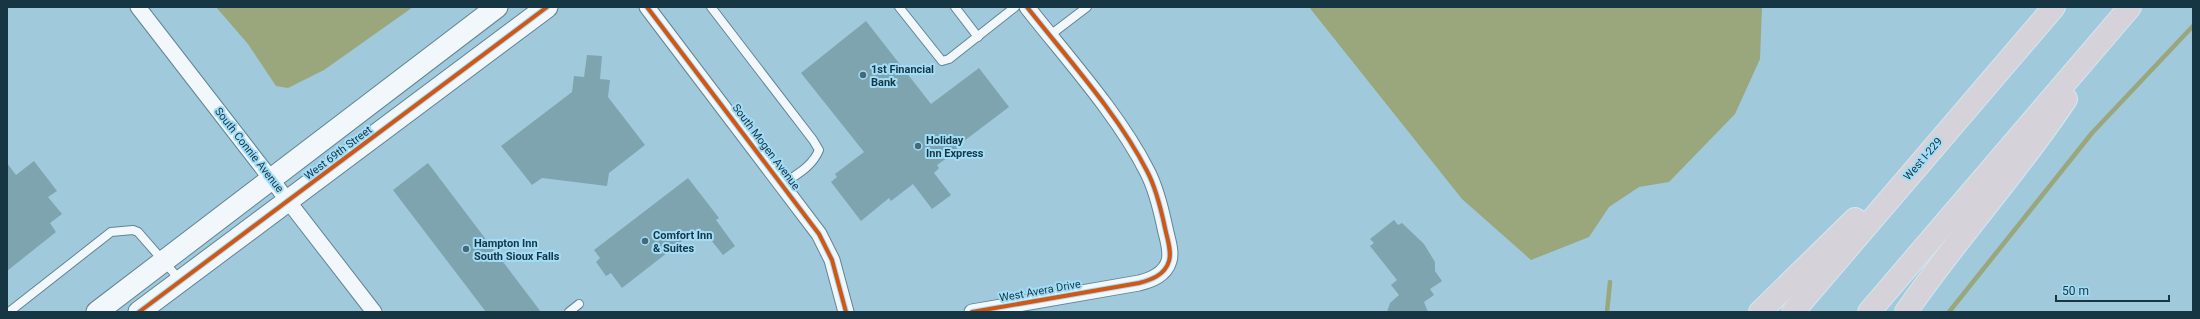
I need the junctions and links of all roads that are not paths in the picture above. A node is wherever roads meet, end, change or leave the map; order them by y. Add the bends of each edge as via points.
1 (138, 7) edge
2 (497, 7) edge
3 (547, 7) edge
4 (646, 7) edge
5 (711, 7) edge
6 (899, 7) edge
7 (955, 7) edge
8 (1016, 7) edge
9 (1027, 7) edge
10 (1087, 7) edge
11 (2054, 7) edge
12 (2130, 7) edge
13 (2115, 25) junction
14 (1049, 36) junction
15 (978, 37) junction
16 (1981, 92) junction
17 (272, 180) junction
18 (783, 184) junction
19 (288, 201) junction
20 (164, 261) junction
21 (181, 280) junction
22 (579, 304) dead end
23 (8, 312) edge
24 (97, 312) edge
25 (139, 312) edge
26 (374, 312) edge
27 (569, 312) edge
28 (846, 312) edge
29 (972, 312) edge
30 (1760, 312) edge
31 (1793, 312) edge
32 (1869, 312) edge
33 (1906, 312) edge

1 - 17 street, South Connie Avenue
2 - 17 street, West 69th Street
3 - 19 street, West 69th Street
4 - 18 street, South Mogen Avenue
5 - 18 lane via 819,150 808,167
6 - 15 lane via 942,61 949,59
7 - 15 lane
8 - 15 lane
9 - 14 street, West Avera Drive
10 - 14 lane
11 - 16 highway, West I-229
12 - 13 highway
13 - 32 highway
13 - 33 highway via 2046,129
14 - 29 street, West Avera Drive via 1126,134 1148,172 1162,212 1170,251 1169,262 1163,272 1153,279
16 - 30 highway
16 - 31 highway, West I-229
17 - 19 street, South Connie Avenue
17 - 20 street, West 69th Street
18 - 28 street, South Mogen Avenue via 819,234 832,260
19 - 21 street, West 69th Street
19 - 26 street, South Connie Avenue
20 - 21 lane
20 - 23 lane via 138,232 111,232
20 - 24 street, West 69th Street
21 - 25 street, West 69th Street
22 - 27 lane

